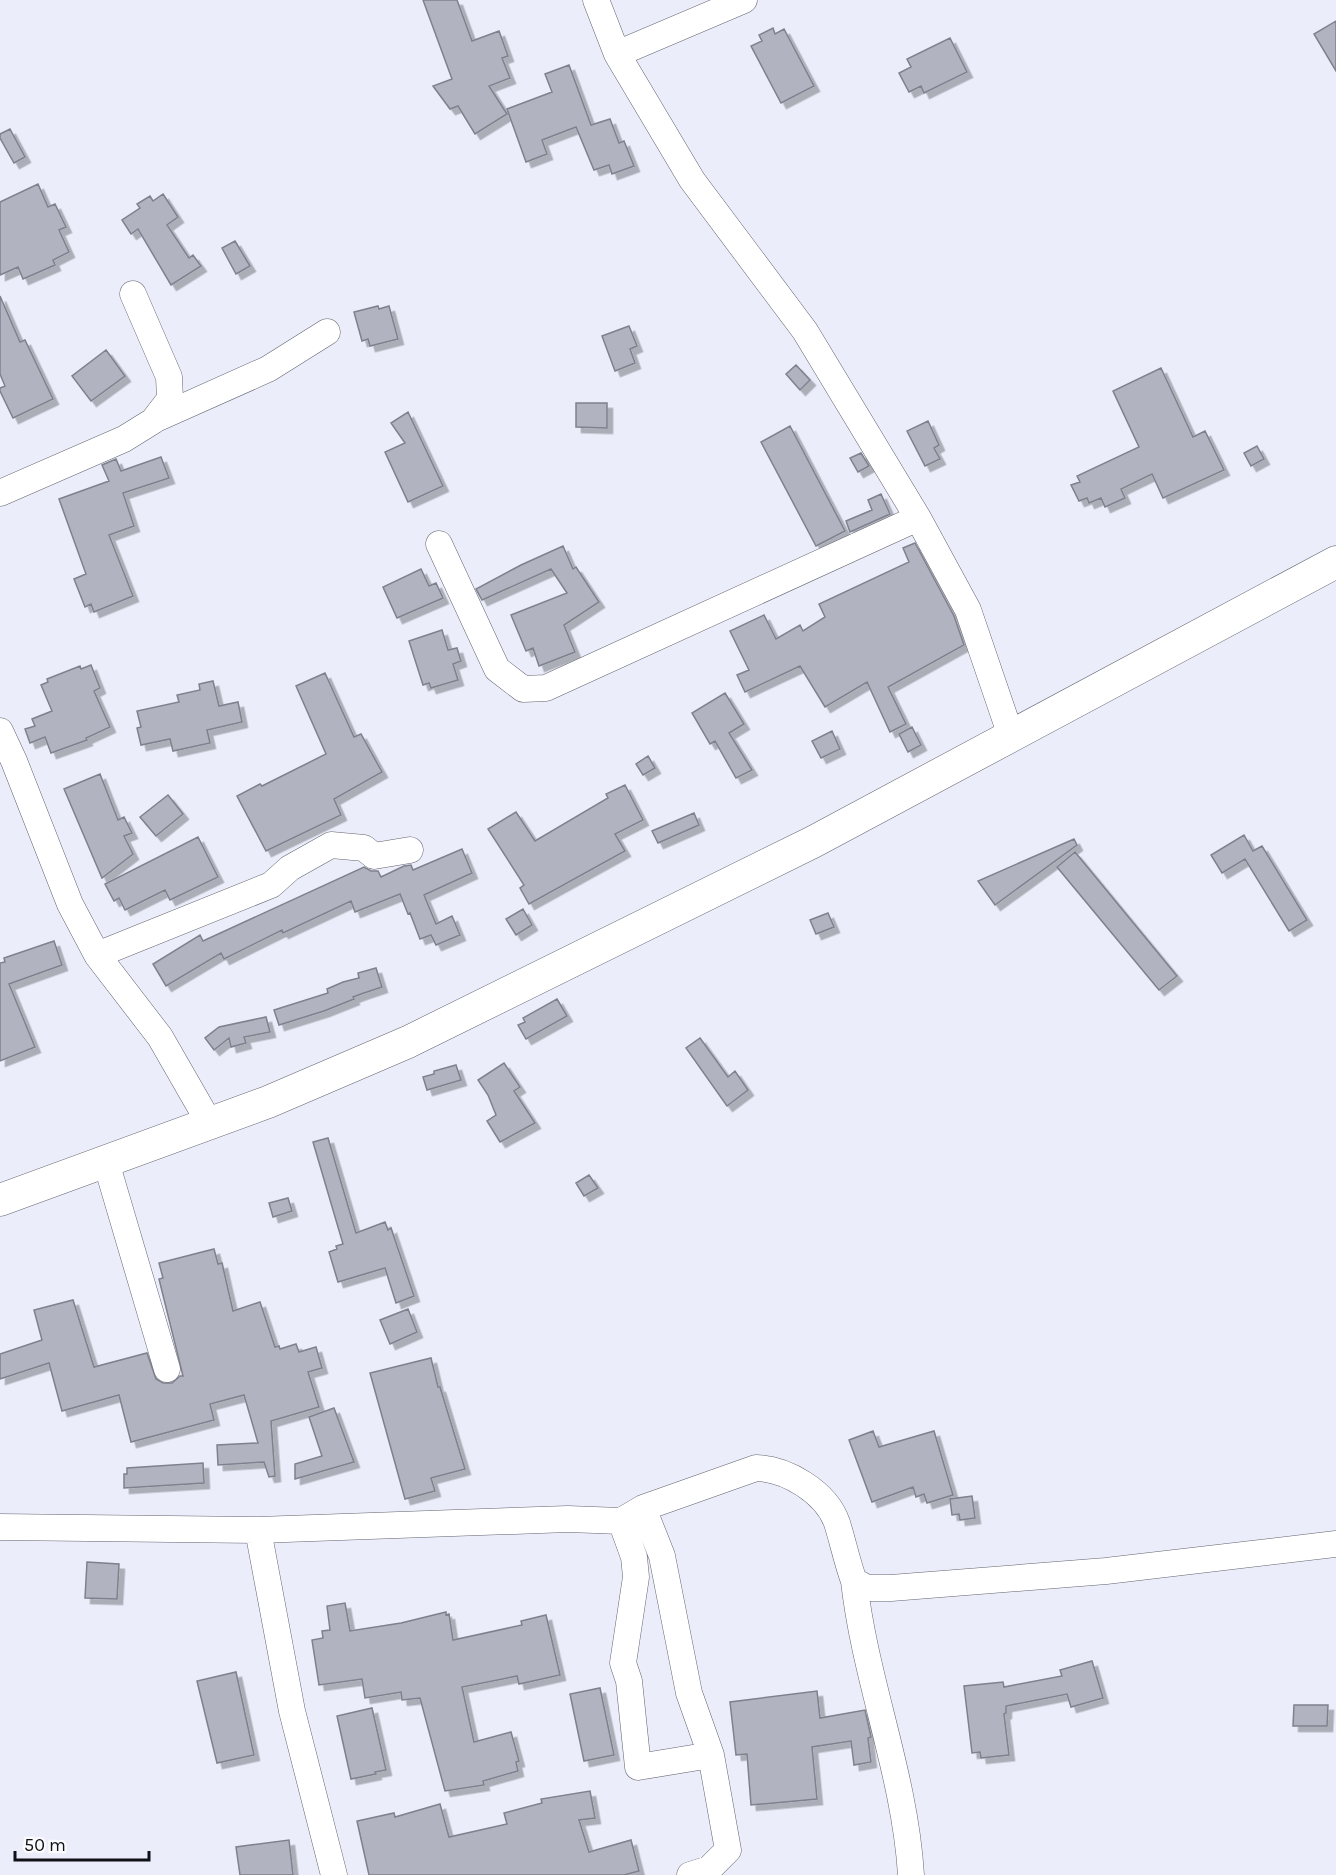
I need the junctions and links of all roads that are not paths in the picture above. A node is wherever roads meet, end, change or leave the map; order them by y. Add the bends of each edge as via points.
1 (596, 0) edge
2 (744, 0) edge
3 (617, 54) junction
4 (133, 294) dead end
5 (327, 332) dead end
6 (153, 421) junction
7 (0, 493) edge
8 (918, 518) junction
9 (439, 544) dead end
10 (1336, 562) edge
11 (0, 731) edge
12 (1011, 736) junction
13 (410, 850) dead end
14 (97, 955) junction
15 (210, 1124) junction
16 (106, 1162) junction
17 (0, 1200) edge
18 (167, 1369) dead end
19 (643, 1508) junction
20 (621, 1521) junction
21 (0, 1527) edge
22 (258, 1530) junction
23 (1336, 1544) edge
24 (854, 1581) junction
25 (711, 1755) junction
26 (334, 1875) edge
27 (690, 1875) edge
28 (911, 1875) edge

1 - 3 street
2 - 3 street
3 - 8 street via 692,180 805,331
4 - 6 street via 170,377 170,399
5 - 6 street via 268,369
6 - 7 street via 124,439
8 - 9 street via 546,688 523,689 497,669
8 - 12 street via 969,610
10 - 12 main road
11 - 14 street via 70,904
12 - 15 main road via 813,842 408,1042
13 - 14 street via 374,856 364,848 331,845 290,868 271,885
14 - 15 street via 160,1037
15 - 16 main road
16 - 17 main road
16 - 18 street
19 - 20 street
19 - 24 street via 756,1468 770,1468 805,1485 830,1508
19 - 25 street via 662,1556 689,1693
20 - 22 street via 568,1519
20 - 25 street via 634,1557 636,1578 623,1663 629,1681 638,1767
21 - 22 street
22 - 26 street via 292,1711
23 - 24 street via 1106,1571 891,1588 867,1588
24 - 28 street via 857,1612 900,1793
25 - 27 street via 728,1850 709,1869

